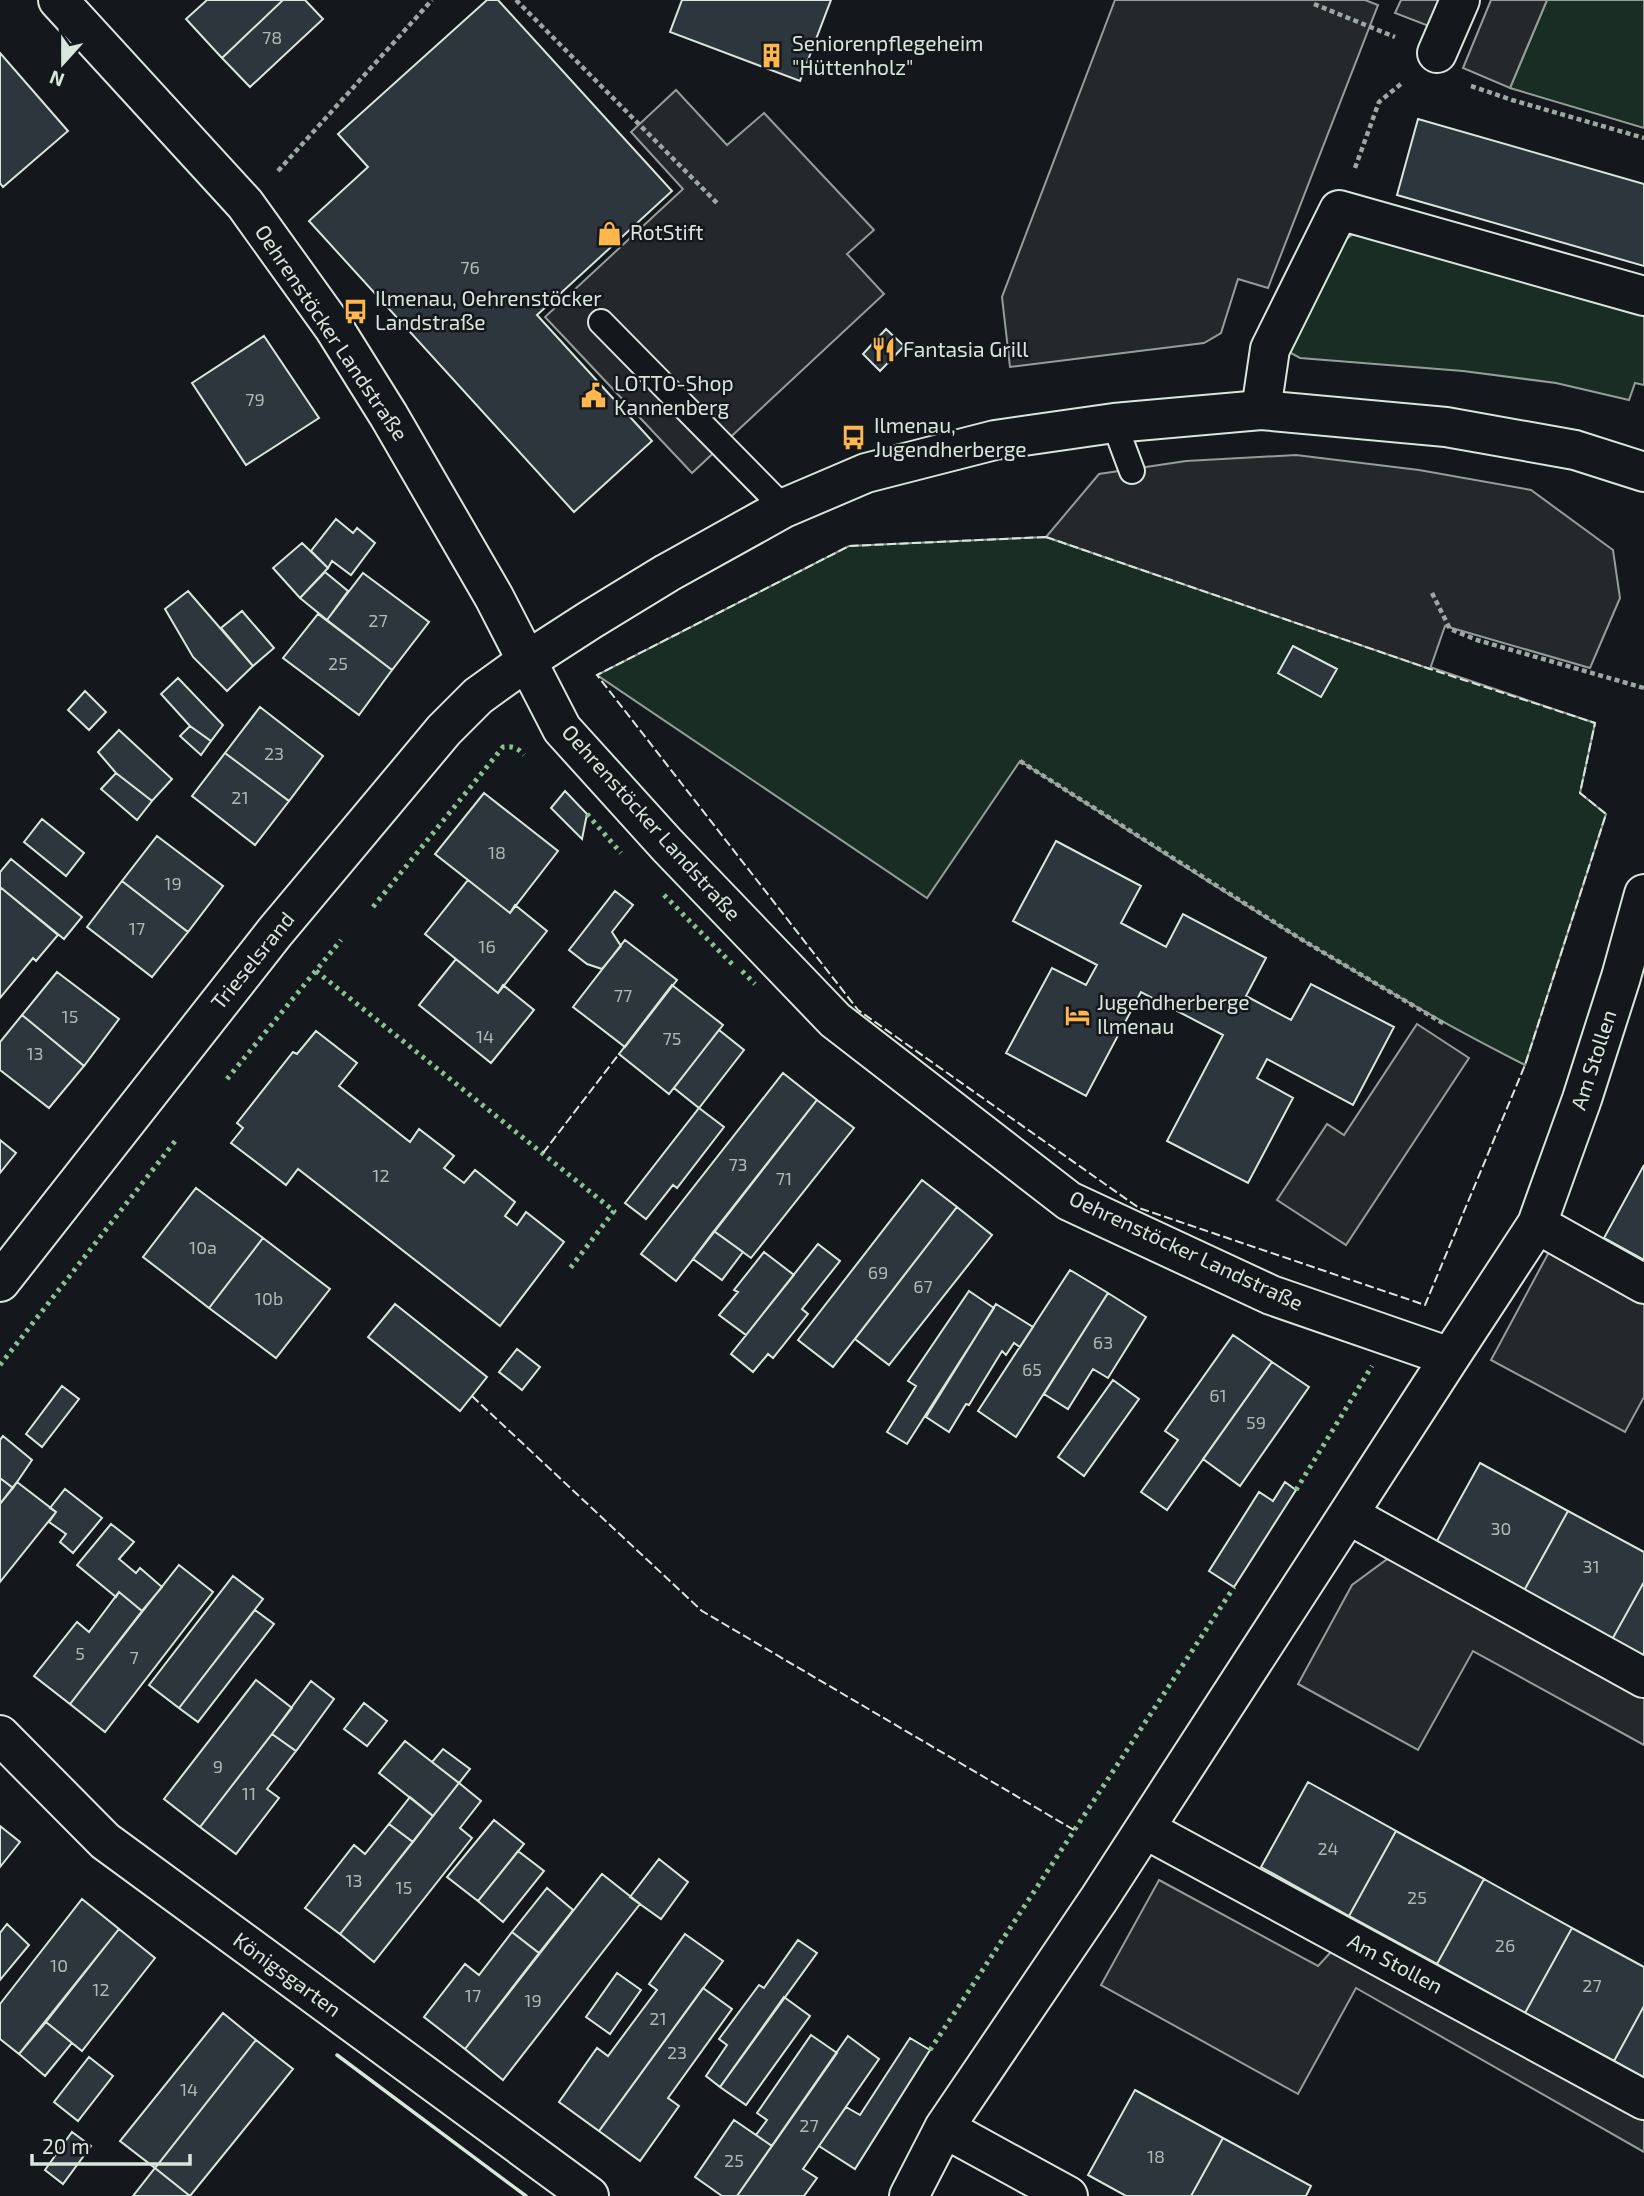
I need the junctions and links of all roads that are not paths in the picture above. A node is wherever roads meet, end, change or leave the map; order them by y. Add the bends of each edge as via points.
1 (58, 0) edge
2 (1460, 0) edge
3 (1437, 53) road end
4 (1644, 296) edge
5 (601, 323) dead end
6 (1261, 410) junction
7 (1114, 423) junction
8 (1132, 471) dead end
9 (1644, 472) edge
10 (784, 508) junction
11 (528, 660) junction
12 (1644, 894) edge
13 (1538, 1224) junction
14 (0, 1282) edge
15 (1644, 1284) edge
16 (1450, 1357) junction
17 (1349, 1515) junction
18 (1644, 1678) edge
19 (0, 1735) edge
20 (1145, 1829) junction
21 (1644, 2099) edge
22 (944, 2128) junction
23 (589, 2196) edge
24 (909, 2196) edge
25 (1068, 2196) edge

1 - 11 street, Oehrenstöcker Landstraße via 245,204 334,328
2 - 3 street
4 - 6 street via 1339,210 1270,349
5 - 10 lane
6 - 7 street, Trieselsrand
6 - 9 street, Trieselsrand via 1446,427 1575,450
7 - 8 lane
7 - 10 street, Trieselsrand via 969,446 866,473
10 - 11 street, Trieselsrand via 667,573
11 - 14 street, Trieselsrand via 478,696 444,730 266,943
11 - 16 street, Oehrenstöcker Landstraße via 562,729 835,1020 1069,1201 1271,1295
12 - 13 street, Am Stollen via 1582,1099
13 - 15 street
13 - 16 street, Am Stollen
16 - 17 street, Am Stollen
17 - 18 street
17 - 20 street, Am Stollen
19 - 23 street, Königsgarten via 105,1841
20 - 21 street, Am Stollen
20 - 22 street, Am Stollen
22 - 24 street, Am Stollen
22 - 25 street

